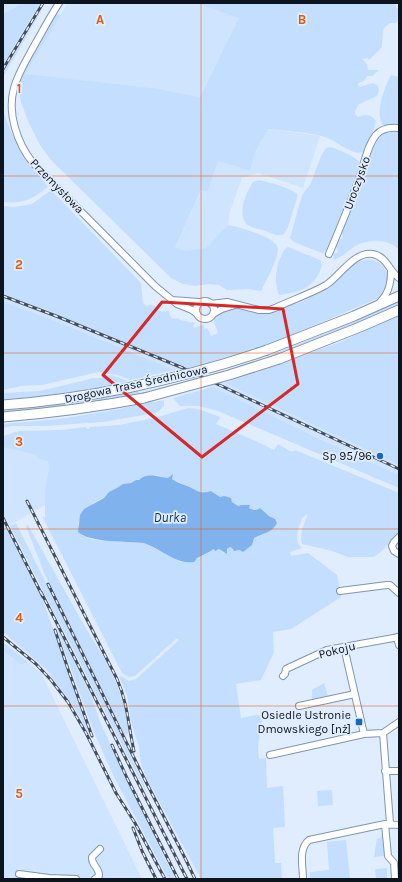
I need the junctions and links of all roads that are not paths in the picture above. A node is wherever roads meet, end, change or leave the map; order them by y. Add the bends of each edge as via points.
1 (59, 3) edge
2 (399, 128) edge
3 (329, 254) dead end
4 (391, 271) junction
5 (399, 278) edge
6 (399, 296) edge
7 (172, 300) junction
8 (199, 302) junction
9 (211, 304) junction
10 (237, 304) junction
11 (376, 306) junction
12 (399, 310) edge
13 (196, 313) junction
14 (213, 314) junction
15 (3, 405) edge
16 (3, 417) edge
17 (399, 537) edge
18 (399, 554) edge
19 (340, 591) dead end
20 (399, 593) edge
21 (398, 637) edge
22 (399, 645) edge
23 (344, 647) junction
24 (283, 676) dead end
25 (355, 694) junction
26 (299, 706) dead end
27 (399, 722) edge
28 (383, 733) junction
29 (364, 734) junction
30 (270, 755) dead end
31 (385, 771) junction
32 (399, 771) edge
33 (387, 824) junction
34 (399, 825) edge
35 (100, 849) dead end
36 (19, 874) dead end
37 (99, 878) edge
38 (76, 879) edge
39 (303, 879) edge
40 (395, 879) edge

1 - 7 street, Przemysłowa via 23,65 14,88 12,109 17,137 33,163
2 - 3 street, Uroczysko via 387,128 375,136
4 - 5 street
4 - 10 street via 380,257 364,254 353,260 326,285 275,308 259,310
4 - 11 street via 386,297
6 - 11 main road, Drogowa Trasa Średnicowa
7 - 8 street
7 - 13 street, Przemysłowa
8 - 9 street via 206,301
8 - 13 street
9 - 10 street
9 - 14 street
10 - 14 street via 222,308
11 - 15 main road, Drogowa Trasa Średnicowa, bridge via 267,350 214,368 93,395
12 - 16 main road, Drogowa Trasa Średnicowa, bridge via 360,328 278,359 215,379 144,398 42,414
13 - 14 street via 199,318 205,320
17 - 18 street via 392,546
19 - 20 street via 390,585
21 - 22 street
21 - 23 street, Pokoju
23 - 24 street, Pokoju via 321,652 286,669
23 - 25 street
25 - 26 street
25 - 29 street
27 - 28 street
28 - 29 street
28 - 31 street
29 - 30 street
31 - 32 street
31 - 33 street
33 - 34 street
33 - 39 street via 315,838 305,843 302,852
33 - 40 street via 388,856 394,863
35 - 37 street via 92,859
36 - 38 street

